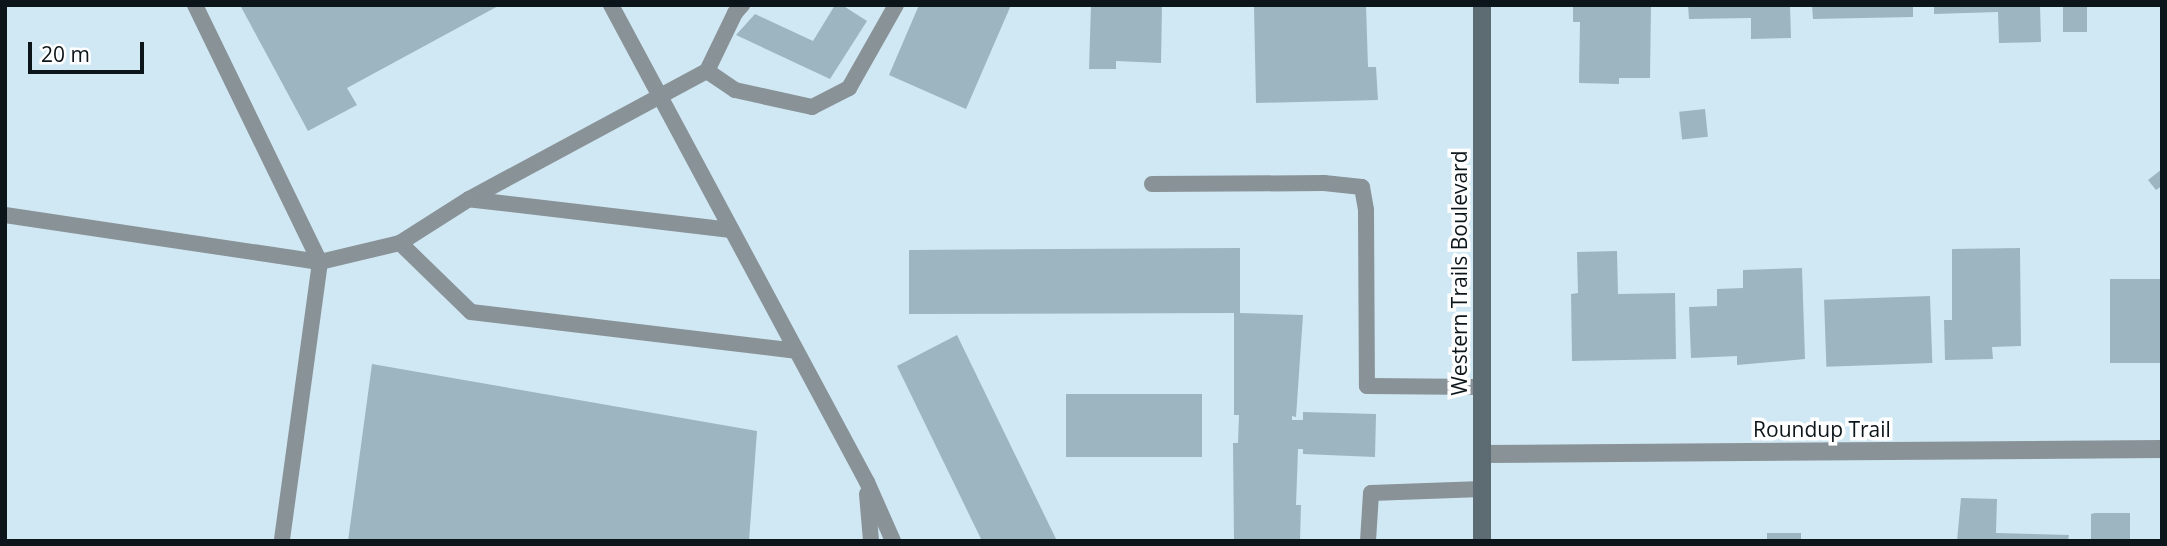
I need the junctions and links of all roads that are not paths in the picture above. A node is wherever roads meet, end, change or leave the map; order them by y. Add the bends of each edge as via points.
1 (195, 5) edge
2 (611, 5) edge
3 (742, 5) edge
4 (896, 5) edge
5 (1482, 5) edge
6 (707, 71) junction
7 (661, 97) junction
8 (1152, 184) dead end
9 (469, 199) junction
10 (5, 215) edge
11 (732, 230) junction
12 (400, 243) junction
13 (320, 262) junction
14 (796, 351) junction
15 (1481, 387) junction
16 (2162, 449) edge
17 (1482, 454) junction
18 (867, 482) junction
19 (1482, 489) junction
20 (282, 541) edge
21 (870, 541) edge
22 (893, 541) edge
23 (1368, 541) edge
24 (1482, 541) edge

1 - 13 lane
2 - 7 lane
3 - 6 lane
4 - 6 lane via 849,88 812,107 735,90
5 - 15 street, Western Trails Boulevard
6 - 7 lane
7 - 9 lane
7 - 11 lane
8 - 15 lane via 1362,187 1367,386
9 - 11 lane
9 - 12 lane
10 - 13 lane
11 - 14 lane
12 - 13 lane
12 - 14 lane via 471,312
13 - 20 lane
14 - 18 lane
15 - 17 street, Western Trails Boulevard
16 - 17 street, Roundup Trail
17 - 19 street, Western Trails Boulevard
18 - 21 lane
18 - 22 lane
19 - 23 lane via 1371,493
19 - 24 street, Western Trails Boulevard

